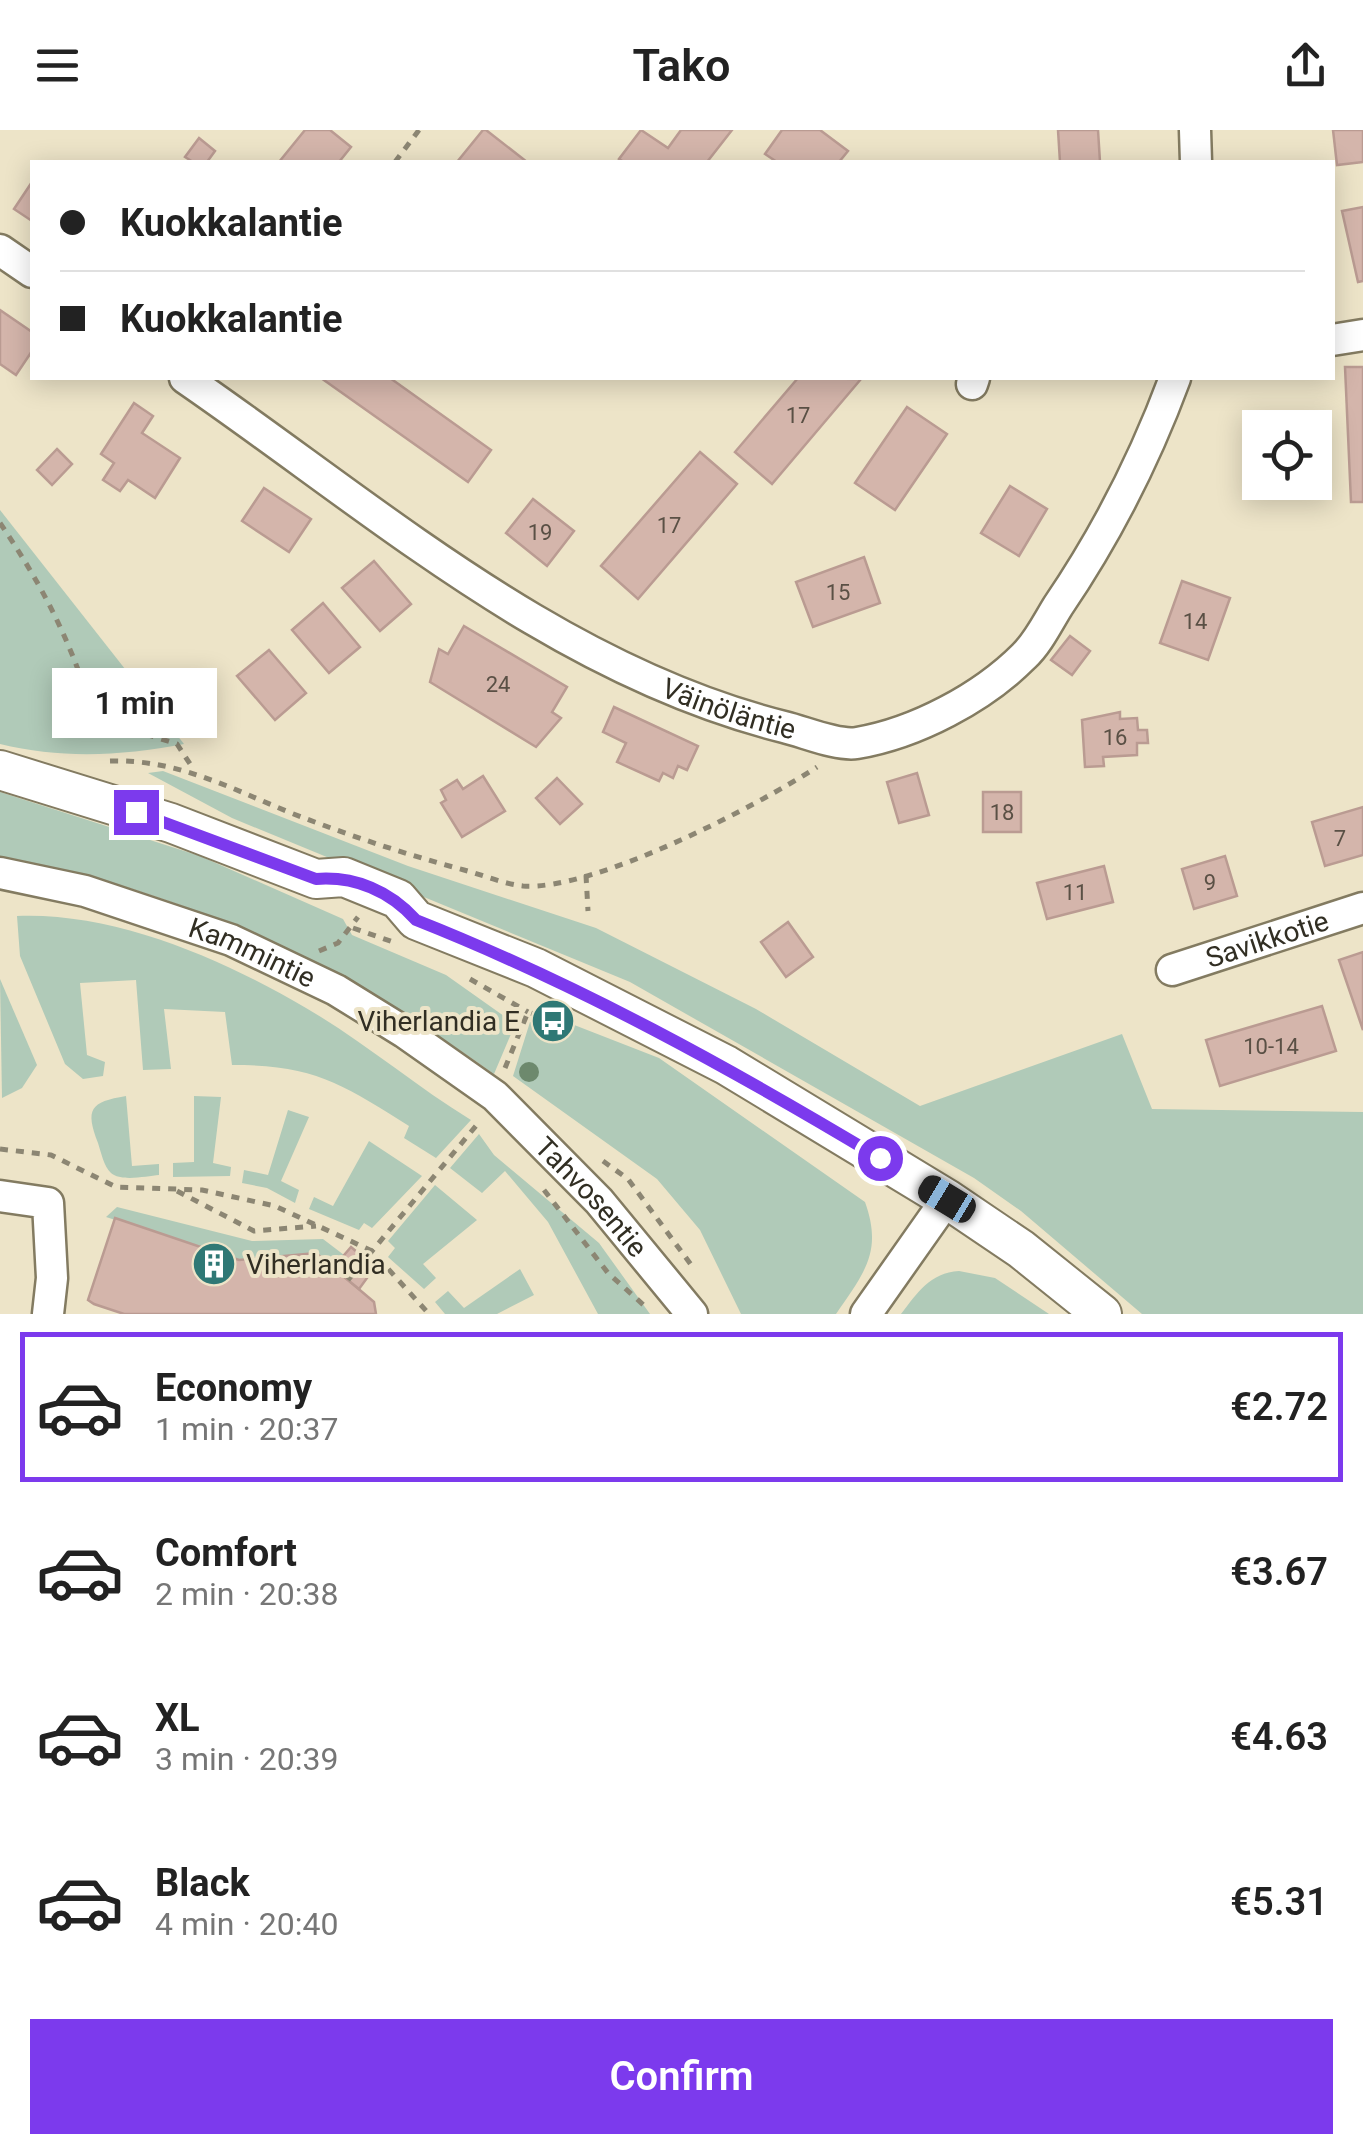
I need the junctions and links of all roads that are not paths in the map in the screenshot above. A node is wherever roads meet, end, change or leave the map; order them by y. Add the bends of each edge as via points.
1 (1194, 130) edge
2 (1196, 160) edge
3 (0, 250) edge
4 (30, 271) edge
5 (1363, 336) edge
6 (1335, 340) edge
7 (1174, 380) edge
8 (203, 382) edge
9 (0, 770) edge
10 (0, 873) edge
11 (1363, 908) edge
12 (1172, 970) dead end
13 (487, 1099) joint
14 (0, 1196) edge
15 (947, 1199) junction
16 (48, 1314) edge
17 (692, 1314) edge
18 (866, 1314) edge
19 (1102, 1314) edge

1 - 2 street
3 - 4 street
5 - 6 street
7 - 8 street, Väinöläntie via 1145,459 1086,566 1025,656 960,704 854,744 738,716 630,674 520,614
9 - 15 main road via 170,822 316,879 334,900 388,922 416,920 536,968 726,1065
10 - 13 street, Kammintie via 85,890 285,963 404,1032
11 - 12 street, Savikkotie
13 - 17 street, Tahvosentie via 599,1200
14 - 16 street via 48,1203
15 - 18 street
15 - 19 main road

